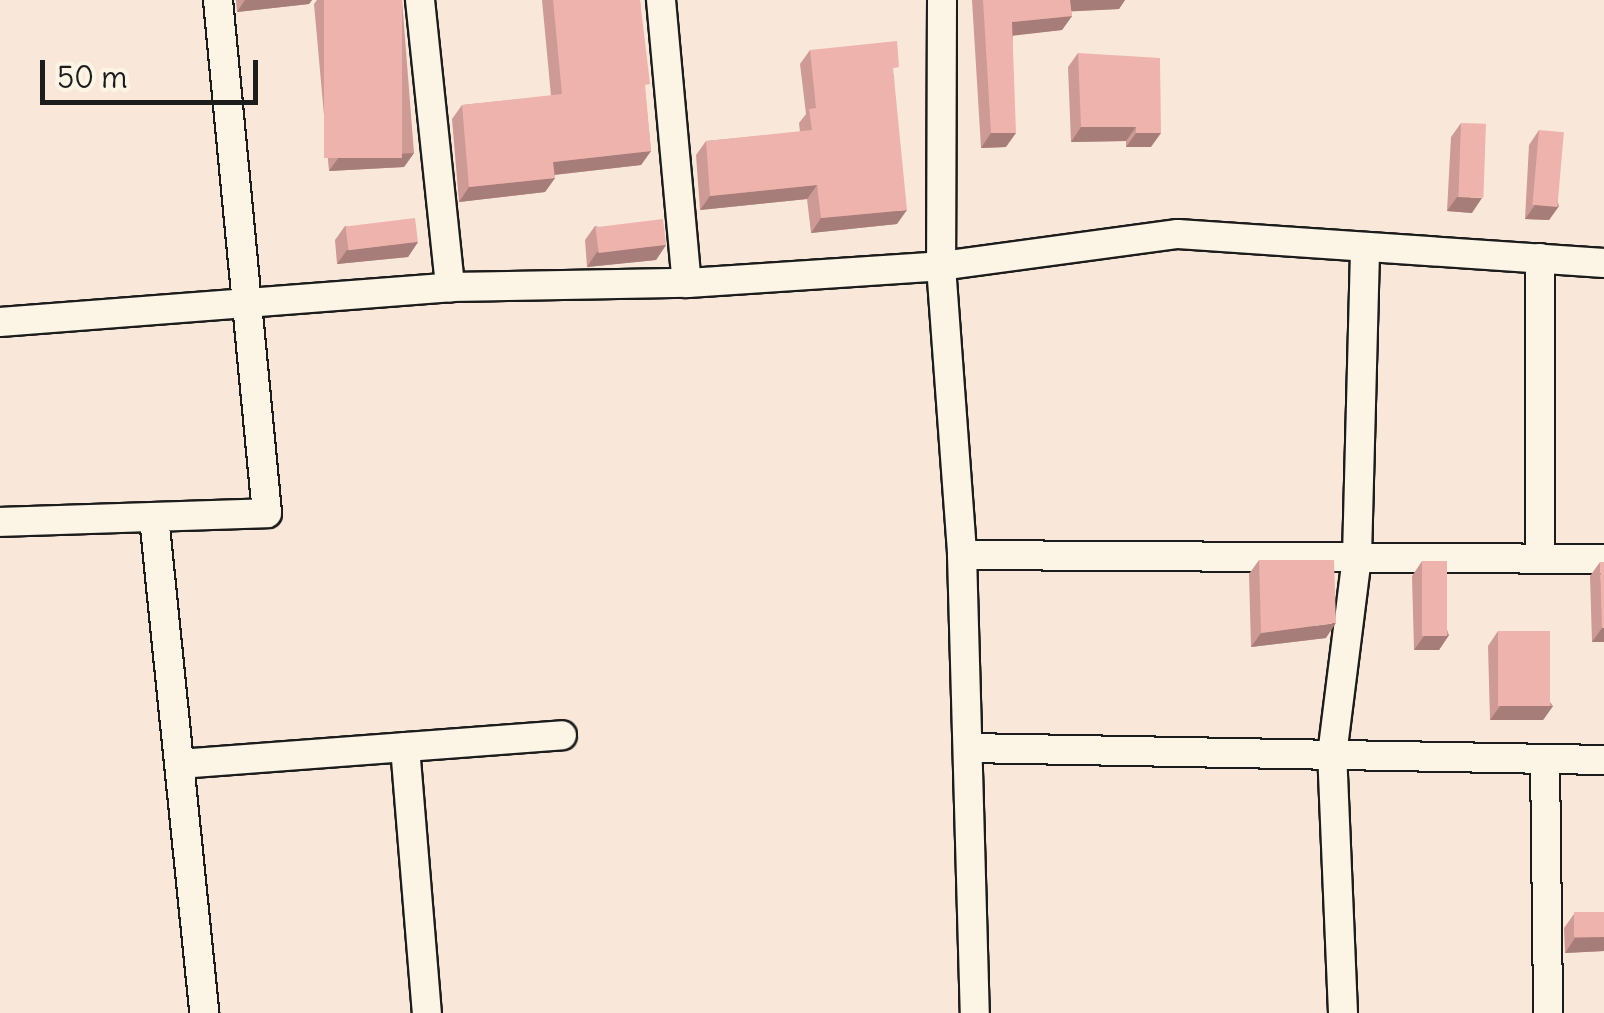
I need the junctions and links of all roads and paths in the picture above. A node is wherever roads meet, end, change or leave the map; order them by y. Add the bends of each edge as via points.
1 (218, 0) edge
2 (420, 0) edge
3 (660, 0) edge
4 (942, 0) edge
5 (1365, 247) junction
6 (1540, 258) junction
7 (1604, 263) edge
8 (941, 266) junction
9 (688, 283) junction
10 (450, 286) junction
11 (249, 302) junction
12 (0, 322) edge
13 (154, 517) junction
14 (0, 522) edge
15 (962, 554) junction
16 (1357, 557) junction
17 (1540, 558) junction
18 (1604, 559) edge
19 (562, 735) dead end
20 (404, 747) junction
21 (968, 748) junction
22 (1332, 755) junction
23 (1545, 759) junction
24 (1604, 760) edge
25 (180, 764) junction
26 (204, 1013) edge
27 (427, 1013) edge
28 (975, 1013) edge
29 (1344, 1013) edge
30 (1548, 1013) edge

1 - 11 street
2 - 10 street
3 - 9 street
4 - 8 street
5 - 6 street
5 - 8 street via 1178,234
5 - 16 street
6 - 7 street
6 - 17 street
8 - 9 street
8 - 15 street
9 - 10 street
10 - 11 street
11 - 12 street
11 - 13 street via 268,513
13 - 14 street
13 - 25 street
15 - 16 street
15 - 21 street
16 - 17 street
16 - 22 street
17 - 18 street
19 - 20 street
20 - 25 street
20 - 27 street
21 - 22 street
21 - 28 street
22 - 23 street
22 - 29 street
23 - 24 street
23 - 30 street
25 - 26 street

